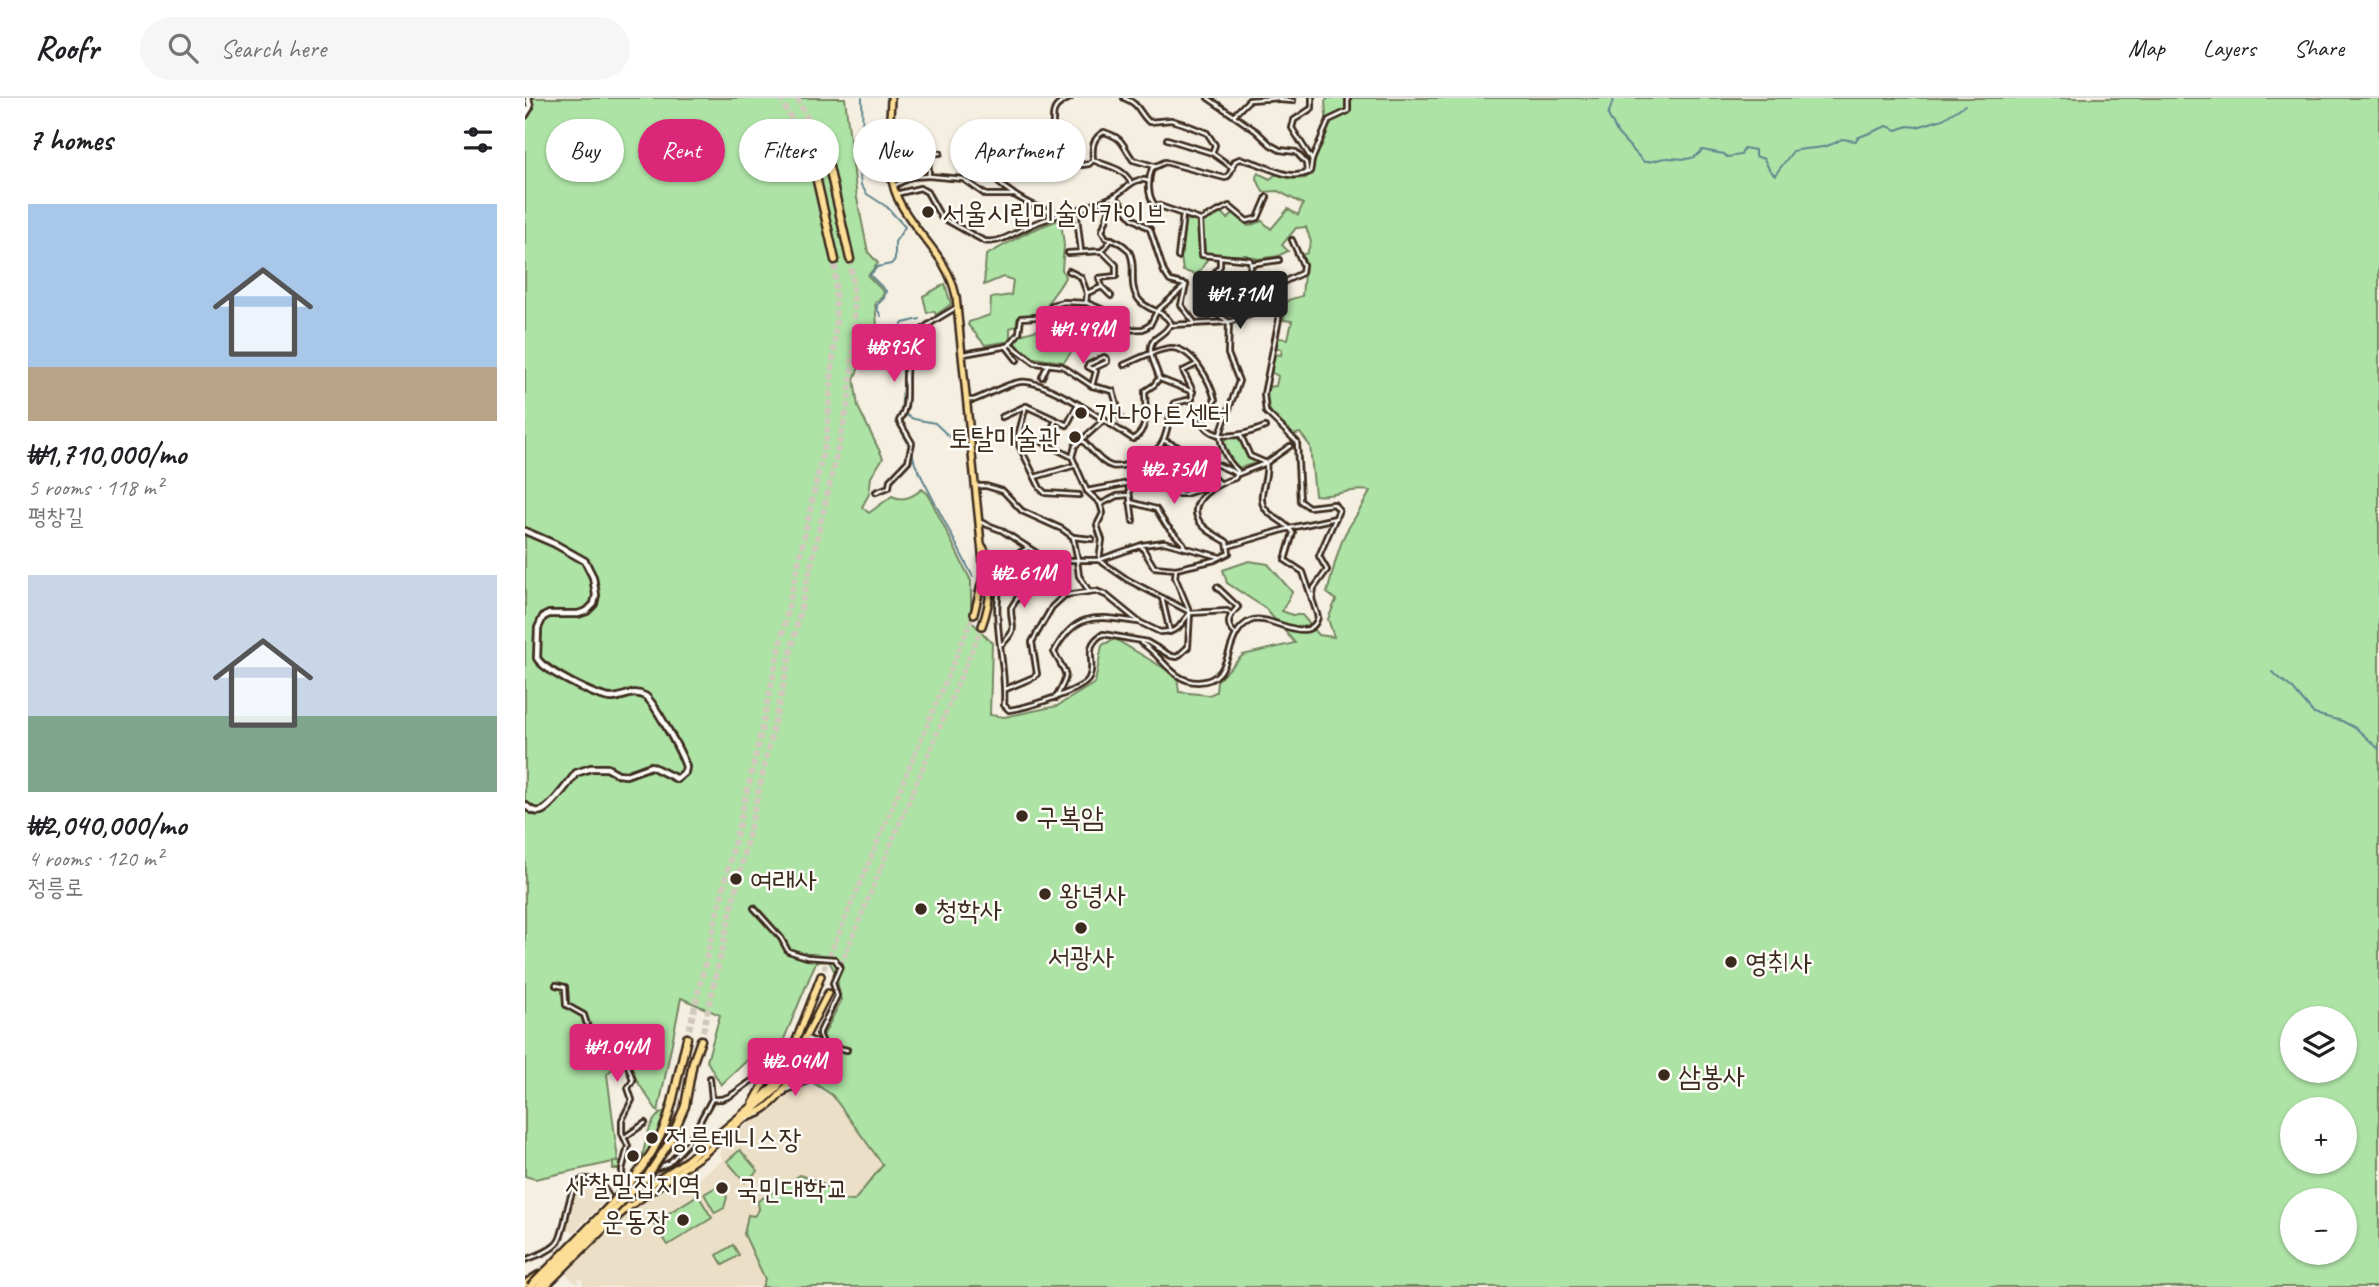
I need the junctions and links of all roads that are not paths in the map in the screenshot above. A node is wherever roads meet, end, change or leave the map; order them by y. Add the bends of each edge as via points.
1 (529, 98) edge
2 (891, 98) edge
3 (1070, 98) edge
4 (1124, 98) edge
5 (1208, 98) edge
6 (1313, 98) edge
7 (1348, 98) edge
8 (1279, 99) edge
9 (1293, 101) dead end
10 (525, 115) edge
11 (1234, 115) junction
12 (1167, 139) dead end
13 (936, 153) edge
14 (940, 153) dead end
15 (1212, 153) junction
16 (1093, 160) junction
17 (1313, 160) junction
18 (1086, 164) edge
19 (1154, 166) junction
20 (1233, 168) junction
21 (1307, 174) junction
22 (936, 176) edge
23 (1149, 181) junction
24 (817, 182) tunnel mouth
25 (832, 182) edge
26 (902, 182) edge
27 (1131, 183) junction
28 (894, 186) junction
29 (896, 194) junction
30 (1013, 195) junction
31 (1115, 196) junction
32 (1267, 197) dead end
33 (1076, 209) junction
34 (1062, 214) junction
35 (1183, 215) junction
36 (1200, 220) junction
37 (1112, 239) junction
38 (1292, 240) dead end
39 (1102, 251) junction
40 (1081, 252) junction
41 (1068, 253) dead end
42 (1178, 257) dead end
43 (1220, 257) junction
44 (850, 259) tunnel mouth
45 (835, 260) tunnel mouth
46 (1279, 260) dead end
47 (1251, 264) junction
48 (1069, 271) dead end
49 (1186, 285) junction
50 (1103, 287) junction
51 (1087, 293) junction
52 (1111, 296) dead end
53 (1086, 303) junction
54 (1278, 305) junction
55 (957, 307) junction
56 (1107, 311) dead end
57 (1157, 311) junction
58 (1229, 322) junction
59 (1196, 323) junction
60 (1171, 325) junction
61 (1086, 339) dead end
62 (1008, 345) junction
63 (962, 354) junction
64 (1151, 354) junction
65 (1017, 360) dead end
66 (1048, 364) junction
67 (1197, 364) junction
68 (1124, 365) dead end
69 (1092, 369) junction
70 (1042, 377) dead end
71 (1159, 378) junction
72 (1092, 386) junction
73 (1193, 392) junction
74 (967, 400) junction
75 (1078, 404) junction
76 (1025, 406) junction
77 (1002, 417) dead end
78 (1105, 419) junction
79 (1121, 419) dead end
80 (1056, 420) junction
81 (1265, 427) dead end
82 (1220, 434) junction
83 (1241, 436) junction
84 (1082, 440) junction
85 (1164, 440) junction
86 (1044, 443) junction
87 (1019, 445) junction
88 (1290, 446) dead end
89 (1072, 457) junction
90 (1266, 463) junction
91 (1076, 465) junction
92 (1238, 474) junction
93 (1035, 477) junction
94 (1140, 480) junction
95 (1128, 483) junction
96 (1220, 483) junction
97 (976, 486) junction
98 (1087, 491) junction
99 (876, 492) dead end
100 (1079, 495) dead end
101 (1129, 495) junction
102 (1130, 502) junction
103 (1101, 504) junction
104 (1336, 518) junction
105 (1133, 521) dead end
106 (979, 522) junction
107 (1290, 528) junction
108 (525, 531) edge
109 (1073, 537) junction
110 (1092, 539) dead end
111 (982, 545) junction
112 (1142, 545) junction
113 (1229, 546) junction
114 (1028, 548) junction
115 (1185, 548) junction
116 (1220, 557) junction
117 (1078, 560) junction
118 (1099, 560) junction
119 (1176, 569) junction
120 (1217, 587) dead end
121 (1089, 591) junction
122 (1068, 595) junction
123 (1161, 596) junction
124 (1312, 599) junction
125 (1190, 613) junction
126 (974, 614) tunnel mouth
127 (1231, 614) junction
128 (1139, 622) junction
129 (982, 625) tunnel mouth
130 (1170, 632) junction
131 (1236, 634) junction
132 (1130, 639) junction
133 (1002, 644) junction
134 (1005, 689) junction
135 (1056, 698) junction
136 (525, 805) edge
137 (754, 908) dead end
138 (821, 976) tunnel mouth
139 (556, 985) dead end
140 (828, 993) dead end
141 (818, 1012) junction
142 (687, 1038) tunnel mouth
143 (806, 1038) junction
144 (701, 1040) tunnel mouth
145 (824, 1045) junction
146 (847, 1050) dead end
147 (782, 1051) dead end
148 (795, 1071) dead end
149 (711, 1078) dead end
150 (755, 1079) dead end
151 (805, 1082) dead end
152 (787, 1090) junction
153 (712, 1098) junction
154 (750, 1108) junction
155 (746, 1118) junction
156 (734, 1121) junction
157 (645, 1123) dead end
158 (625, 1137) junction
159 (716, 1144) junction
160 (625, 1195) junction
161 (629, 1206) junction
162 (617, 1207) junction
163 (588, 1238) junction
164 (579, 1257) junction
165 (525, 1261) edge
166 (567, 1268) junction
167 (525, 1284) edge
168 (539, 1287) edge

1 - 10 street
2 - 28 main road via 889,161
3 - 30 street via 1056,105 1052,133 1047,137 996,144 987,155 988,174
4 - 15 street via 1134,102 1149,122 1171,120 1207,133 1215,145
5 - 11 street
6 - 17 street via 1312,108 1294,120 1292,128
7 - 17 street via 1347,111 1328,120
8 - 9 street
8 - 11 street via 1249,100
11 - 21 street via 1279,150 1296,152 1306,163
12 - 15 street
13 - 14 street
15 - 20 street
16 - 18 street
16 - 19 street via 1095,138 1104,132 1123,140 1133,160
16 - 27 street via 1116,168
17 - 21 street
19 - 20 street via 1165,162 1225,178
19 - 23 street
20 - 21 street via 1235,161 1244,159 1284,175
22 - 30 street via 963,178 986,195
23 - 27 street via 1141,178
23 - 35 street via 1154,204
24 - 45 highway
25 - 44 highway
26 - 28 street
27 - 31 street
28 - 29 main road
29 - 34 street via 920,188 941,217 992,243
29 - 55 main road via 945,264
30 - 34 street
31 - 33 street
31 - 37 street via 1102,231
31 - 49 street via 1132,218 1150,229 1170,281
32 - 36 street via 1258,218 1247,221 1229,206
33 - 34 street
33 - 40 street
35 - 36 street
35 - 42 street
36 - 43 street via 1202,255
37 - 39 street
37 - 57 street via 1130,252 1140,301
38 - 54 street via 1302,274 1279,284 1275,290
39 - 40 street
39 - 50 street via 1116,265 1116,276 1099,278
40 - 41 street
43 - 47 street via 1247,259
43 - 58 street via 1220,266 1207,282 1207,307
46 - 47 street
47 - 54 street via 1246,288
48 - 51 street via 1081,277
49 - 57 street
49 - 59 street via 1181,305
50 - 51 street
50 - 52 street
51 - 53 street
53 - 56 street
53 - 62 street via 1064,302 1052,305 1050,316 1021,318 1019,333
54 - 58 street
54 - 104 street via 1264,407 1297,442 1300,500 1309,507 1334,504 1339,510
55 - 63 main road
55 - 99 street via 923,327 910,343 906,407 899,421 912,443 908,461 889,487
57 - 60 street via 1166,314
57 - 61 street via 1143,329 1097,331 1097,336
58 - 59 street
58 - 82 street via 1228,354 1239,381
59 - 60 street
60 - 64 street via 1155,339
62 - 63 street
62 - 65 street
62 - 66 street via 1035,363
63 - 74 main road
64 - 67 street via 1170,347 1185,351
64 - 68 street
64 - 71 street
66 - 70 street
66 - 72 street via 1062,366
67 - 73 street via 1183,371
67 - 82 street via 1215,400 1203,424
69 - 69 street via 1088,365 1107,359 1107,362
69 - 72 street via 1096,371
71 - 73 street
71 - 78 street via 1145,391 1146,425 1141,435 1133,439
72 - 79 street via 1113,391
73 - 85 street via 1192,399 1175,403
74 - 75 street via 1021,381
74 - 97 main road
75 - 78 street
75 - 80 street via 1067,425
76 - 77 street
76 - 80 street
76 - 87 street
78 - 84 street
80 - 86 street
81 - 83 street
82 - 83 street
82 - 92 street via 1226,457
83 - 90 street via 1250,456
84 - 85 street via 1115,468 1124,468 1154,451
84 - 89 street
85 - 92 street
86 - 87 street via 1036,439
86 - 89 street
87 - 93 street
88 - 90 street
89 - 91 street
90 - 92 street
90 - 107 street via 1262,505
91 - 93 street
91 - 98 street
92 - 96 street
93 - 100 street via 1045,493
94 - 95 street
94 - 96 street via 1173,494
94 - 96 street via 1172,461 1183,460
95 - 98 street
95 - 101 street
96 - 113 street via 1206,493 1196,511 1199,522
97 - 106 main road
97 - 109 street via 1003,491 1022,511
98 - 103 street
101 - 102 street
101 - 103 street
102 - 105 street
102 - 115 street via 1156,509
103 - 118 street
104 - 107 street
104 - 124 street via 1319,556 1327,570
106 - 111 main road
106 - 114 street
107 - 113 street
107 - 124 street via 1293,533 1285,560 1303,572
108 - 136 street via 585,561 596,595 587,611 543,617 537,635 539,662 597,694 645,696 686,766 677,779 652,766 626,775 591,768 576,773 543,811
109 - 110 street
109 - 117 street
111 - 126 main road via 984,573
111 - 129 main road via 989,583
112 - 115 street via 1164,542
112 - 118 street
112 - 119 street via 1154,567
113 - 116 street via 1229,553
114 - 117 street via 1043,557
114 - 133 street via 1011,558 997,594
115 - 116 street
116 - 119 street
117 - 118 street
117 - 121 street via 1079,576
118 - 123 street
119 - 125 street
120 - 127 street via 1238,607
121 - 122 street
121 - 128 street via 1106,595
122 - 133 street via 1056,578 1027,583 1011,608 1014,629
122 - 134 street via 1052,607 1032,642 1037,674
123 - 125 street
123 - 130 street
124 - 131 street via 1318,617 1310,628 1293,629 1260,618
125 - 127 street
125 - 130 street
125 - 132 street via 1188,647 1177,657
127 - 131 street via 1228,623
128 - 130 street
128 - 135 street via 1096,616 1076,625 1054,652 1067,672
131 - 132 street via 1224,669 1199,682 1180,677 1144,644
132 - 135 street via 1099,636 1089,654 1092,670 1086,684
133 - 134 street
134 - 135 street via 1004,705 1009,710
137 - 145 street via 788,951 838,962 833,983 837,996 819,1034
138 - 154 main road via 782,1073
139 - 158 street via 565,987 565,1005 584,1015 589,1031 629,1059 632,1100 622,1121
140 - 141 main road
141 - 143 street
141 - 155 main road via 781,1083
142 - 168 highway, bridge via 660,1141 644,1168
143 - 145 street
143 - 152 street via 797,1074
144 - 168 highway, bridge via 685,1106 663,1154
145 - 146 street
147 - 154 main road via 770,1058 767,1079
148 - 155 main road via 778,1096
149 - 153 street
150 - 153 street via 727,1098
151 - 152 street
152 - 155 street via 760,1114
153 - 160 street via 680,1152 645,1174
154 - 156 main road
155 - 159 main road
156 - 159 main road
156 - 162 main road via 687,1160
157 - 158 street
158 - 160 street
159 - 161 main road
160 - 162 street
161 - 163 main road
161 - 164 main road
161 - 168 highway, bridge
162 - 163 main road
162 - 165 street via 599,1183 582,1180 572,1190 559,1242
163 - 164 main road
163 - 166 main road
163 - 167 highway, bridge
163 - 168 main road
164 - 166 main road
166 - 168 main road

